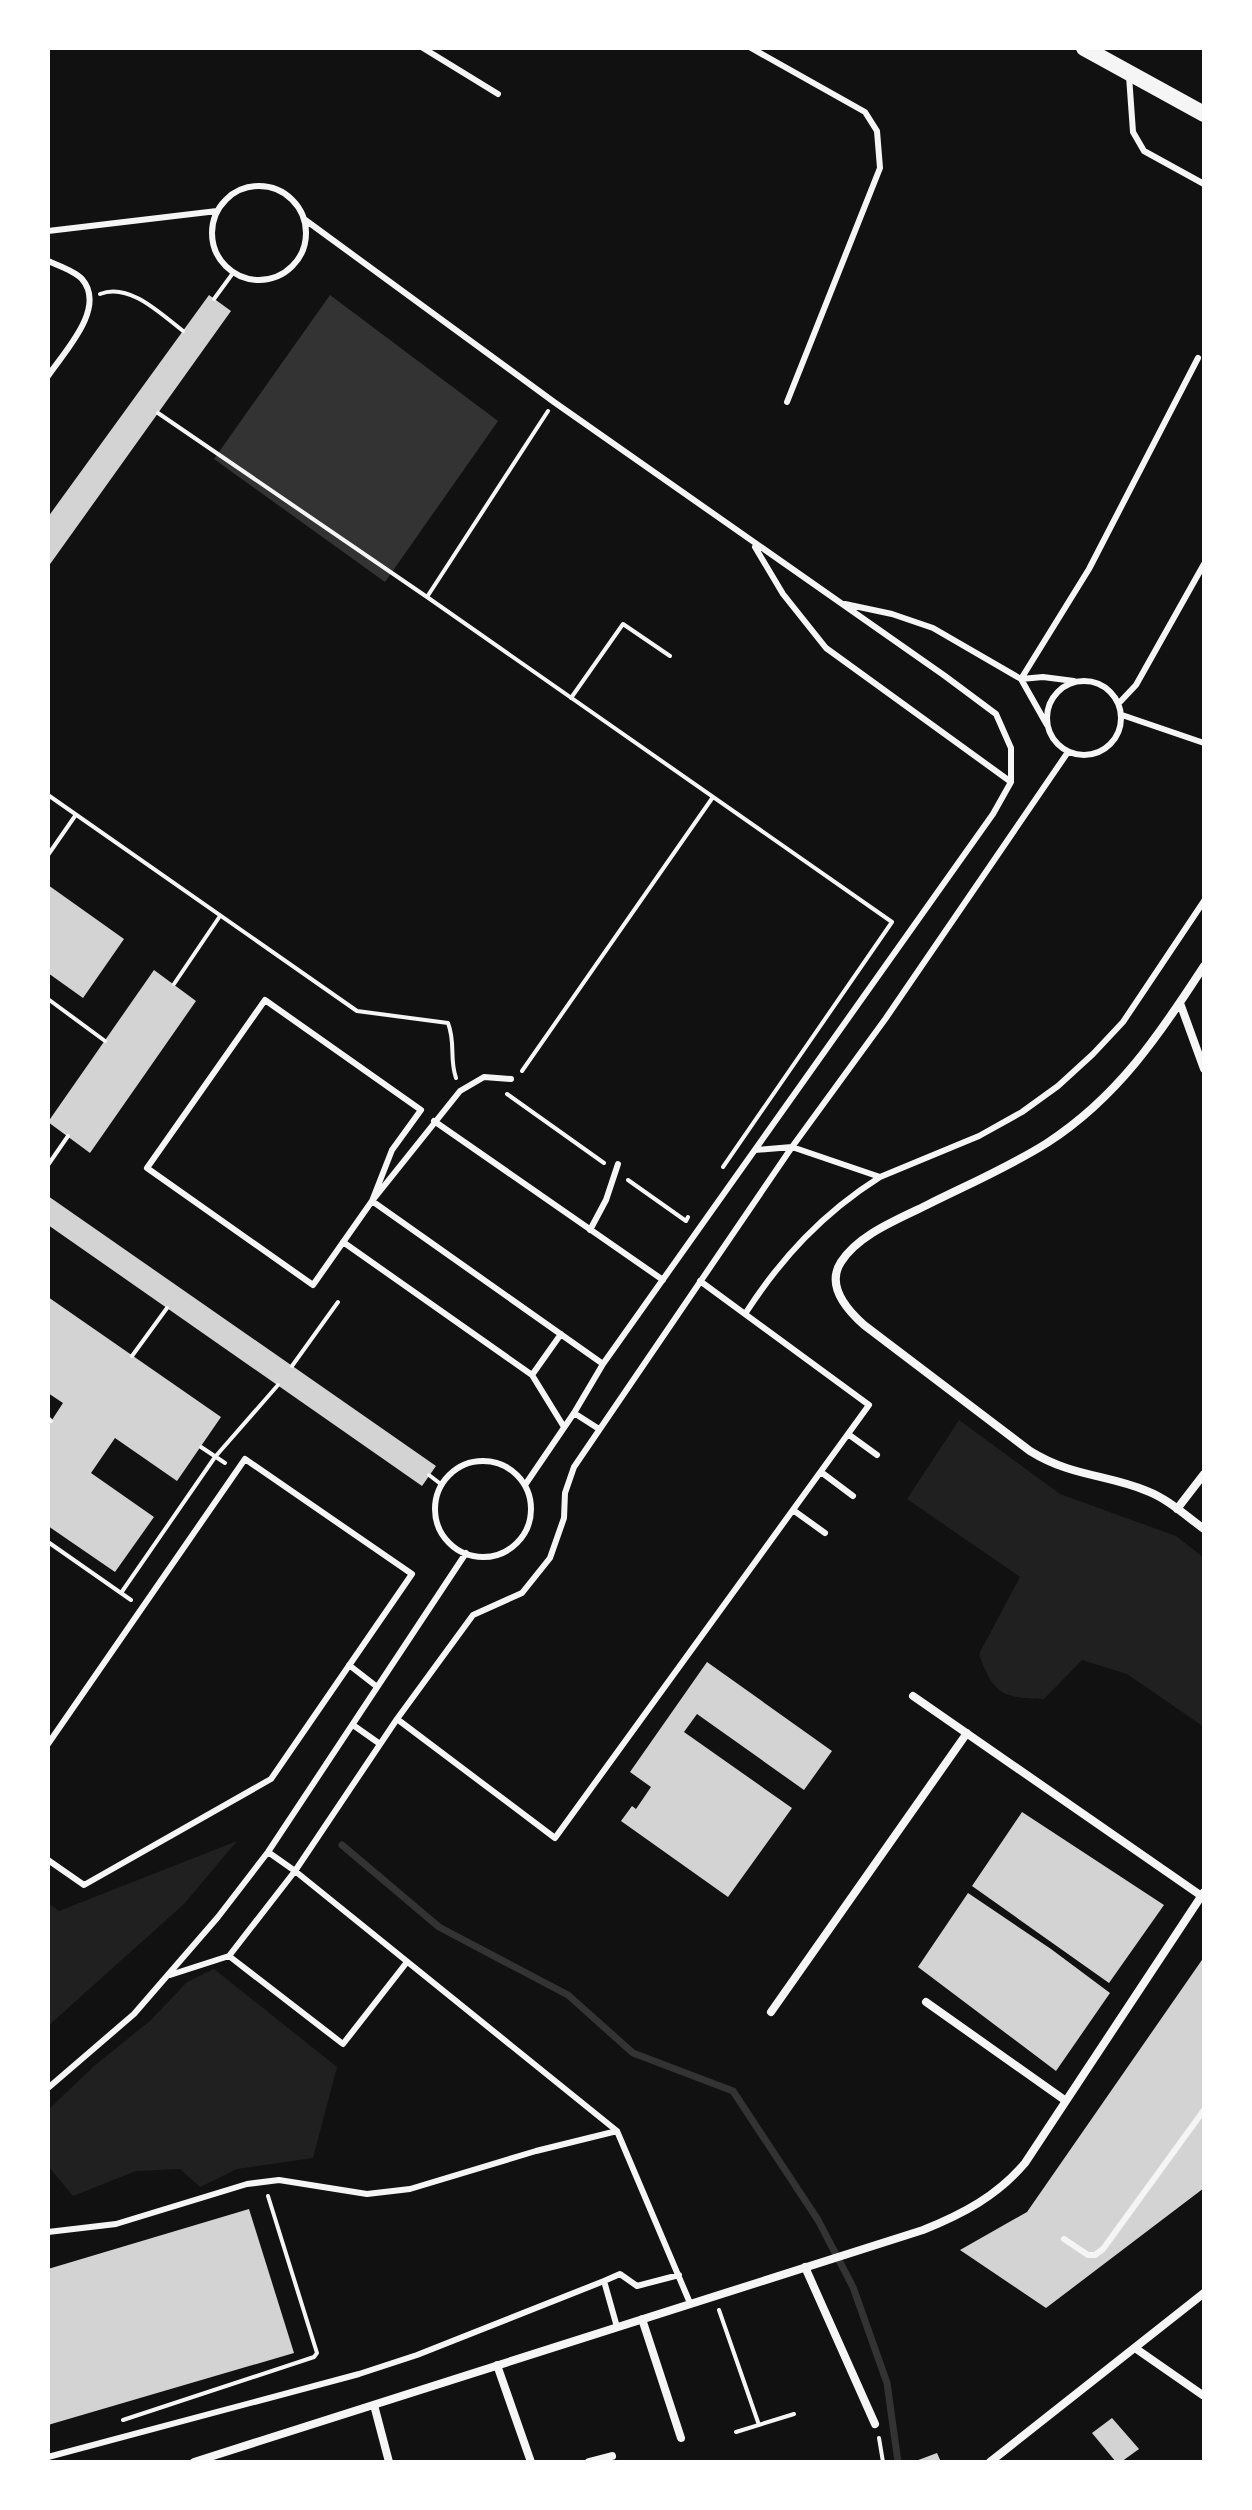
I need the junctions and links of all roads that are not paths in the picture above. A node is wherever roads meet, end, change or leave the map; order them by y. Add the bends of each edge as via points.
1 (423, 48) edge
2 (751, 48) edge
3 (1084, 48) edge
4 (1129, 73) junction
5 (498, 94) dead end
6 (1204, 114) edge
7 (1204, 184) edge
8 (217, 211) junction
9 (304, 219) junction
10 (48, 231) edge
11 (48, 261) edge
12 (1198, 358) dead end
13 (48, 376) edge
14 (787, 402) dead end
15 (753, 543) junction
16 (1204, 564) edge
17 (841, 604) junction
18 (1021, 679) junction
19 (1076, 681) junction
20 (1119, 703) junction
21 (1122, 715) junction
22 (1047, 725) junction
23 (1203, 741) edge
24 (1068, 752) junction
25 (1011, 782) junction
26 (1204, 901) edge
27 (1204, 966) edge
28 (1180, 1003) junction
29 (1204, 1069) edge
30 (512, 1082) road end
31 (434, 1121) junction
32 (792, 1147) junction
33 (755, 1150) junction
34 (617, 1168) road end
35 (880, 1177) junction
36 (372, 1201) junction
37 (590, 1230) junction
38 (343, 1242) junction
39 (663, 1280) junction
40 (700, 1281) junction
41 (745, 1314) junction
42 (561, 1334) junction
43 (603, 1364) junction
44 (532, 1375) junction
45 (574, 1413) junction
46 (564, 1427) junction
47 (599, 1429) junction
48 (848, 1434) junction
49 (877, 1455) dead end
50 (821, 1472) junction
51 (1204, 1474) edge
52 (525, 1485) junction
53 (853, 1496) dead end
54 (1177, 1509) junction
55 (793, 1510) junction
56 (1204, 1529) edge
57 (825, 1533) dead end
58 (466, 1553) junction
59 (349, 1665) junction
60 (376, 1686) junction
61 (913, 1696) dead end
62 (397, 1719) junction
63 (353, 1725) junction
64 (967, 1733) junction
65 (48, 1744) edge
66 (380, 1744) junction
67 (268, 1852) junction
68 (48, 1860) edge
69 (295, 1871) junction
70 (1203, 1895) edge
71 (229, 1956) junction
72 (407, 1962) junction
73 (170, 1975) junction
74 (926, 2002) dead end
75 (771, 2012) dead end
76 (48, 2088) edge
77 (1066, 2101) junction
78 (1204, 2110) edge
79 (617, 2131) junction
80 (48, 2232) edge
81 (1064, 2239) dead end
82 (805, 2267) junction
83 (679, 2275) junction
84 (604, 2281) junction
85 (1204, 2293) edge
86 (690, 2303) junction
87 (642, 2319) junction
88 (617, 2327) junction
89 (1135, 2348) junction
90 (497, 2365) junction
91 (1204, 2396) edge
92 (374, 2405) junction
93 (875, 2424) road end
94 (681, 2438) dead end
95 (612, 2456) dead end
96 (48, 2457) edge
97 (194, 2462) edge
98 (389, 2462) edge
99 (531, 2462) edge
100 (589, 2462) edge
101 (990, 2462) edge

1 - 5 lane
2 - 14 lane via 865,112 877,131 880,168
3 - 4 main road
4 - 6 main road
4 - 7 lane via 1133,132 1144,151
8 - 9 lane via 228,197 263,186 281,191
8 - 9 lane via 211,235 217,257 233,273 256,281 278,276 296,262 305,242
8 - 10 lane
9 - 15 lane
11 - 13 lane via 82,279 90,298 87,320
12 - 18 lane via 1089,569
15 - 17 lane
15 - 25 lane via 783,594 826,648
16 - 20 lane via 1136,685
17 - 18 lane via 933,628
17 - 25 lane via 996,714 1011,748
18 - 19 lane
18 - 22 lane
19 - 20 lane via 1093,681
19 - 22 lane via 1057,691 1048,707
20 - 21 lane
21 - 23 lane
21 - 24 lane via 1117,736 1107,748 1080,756
22 - 24 lane via 1054,741
24 - 32 lane
25 - 33 lane
26 - 35 lane via 1123,1022 1058,1086 979,1136
27 - 28 street
28 - 29 street
28 - 54 street via 1130,1071 1079,1121 1016,1161 876,1232 854,1247 835,1275 845,1305 864,1325 1030,1451 1080,1474 1151,1492
30 - 31 lane via 484,1077 460,1091
31 - 36 lane
31 - 37 lane
32 - 33 lane
32 - 35 lane
32 - 40 lane
33 - 39 lane
34 - 37 lane
35 - 41 lane via 799,1241
36 - 38 lane
36 - 38 lane via 392,1150 421,1110 265,1000 147,1168 313,1285
36 - 42 lane
37 - 39 lane
38 - 44 lane
39 - 43 lane
40 - 41 lane
40 - 47 lane
41 - 48 lane via 869,1405
42 - 43 lane
42 - 44 lane
43 - 45 lane
44 - 46 lane
45 - 46 lane
45 - 47 lane
46 - 52 lane
47 - 62 lane via 574,1467 550,1558 522,1593 473,1615
48 - 49 lane
48 - 50 lane
50 - 53 lane
50 - 55 lane
51 - 54 street
52 - 58 lane via 531,1513 520,1541 495,1556
52 - 58 lane via 502,1464 487,1460 457,1468 442,1485 435,1504 440,1529
54 - 56 street
55 - 57 lane
55 - 62 lane via 555,1838
58 - 60 lane
59 - 60 lane
59 - 65 lane via 412,1574 245,1459
59 - 68 lane via 271,1779 84,1885
60 - 63 lane
61 - 64 street
62 - 66 lane
63 - 66 lane
63 - 67 lane
64 - 70 street
64 - 75 street
66 - 69 lane
67 - 69 lane
67 - 73 lane
69 - 71 lane
69 - 72 lane
70 - 77 street
71 - 72 lane via 343,2044
71 - 73 lane
72 - 79 lane
73 - 76 lane via 134,2014
74 - 77 street
77 - 82 street via 1025,2163 997,2192 949,2219
78 - 81 lane via 1103,2249 1088,2255
79 - 80 lane via 410,2189 367,2194 279,2180 247,2184 116,2224
79 - 83 lane
82 - 86 street
82 - 93 street
83 - 84 lane via 637,2286 620,2274
83 - 86 lane
84 - 88 lane
84 - 96 lane via 359,2374
85 - 89 street
86 - 87 street
87 - 88 street
87 - 94 street
88 - 90 street
89 - 91 street
89 - 101 street
90 - 92 street
90 - 99 street
92 - 97 street
92 - 98 street
95 - 100 street

